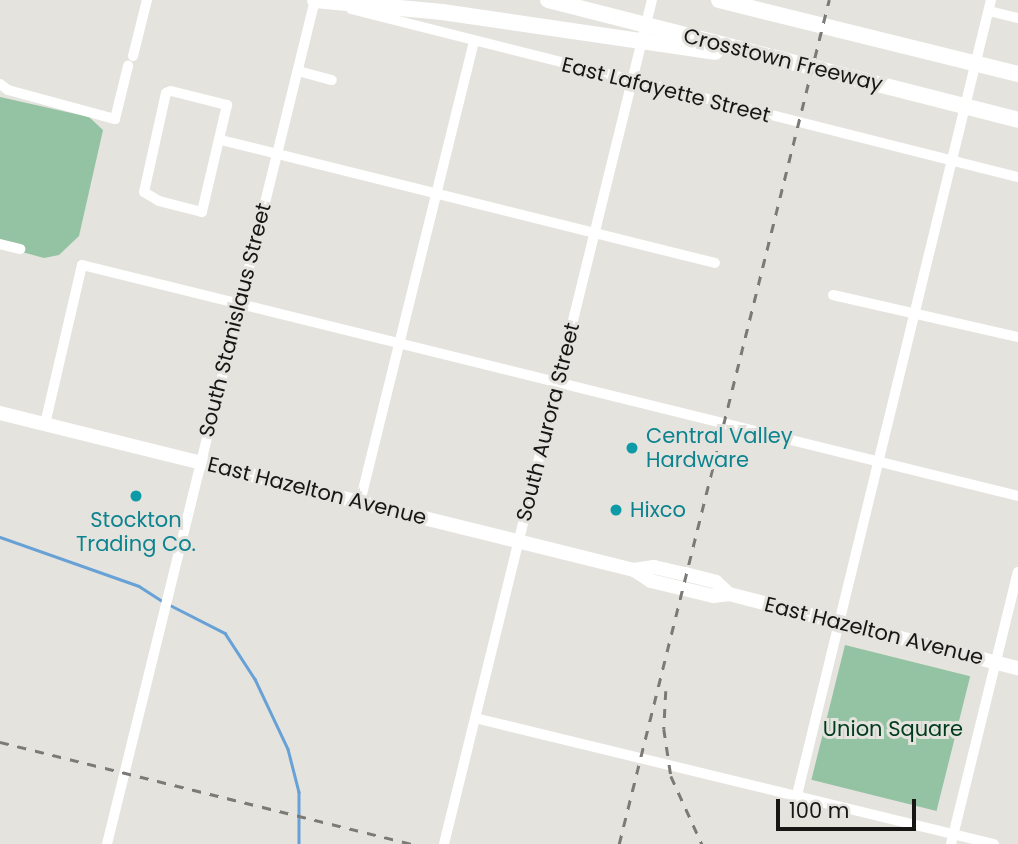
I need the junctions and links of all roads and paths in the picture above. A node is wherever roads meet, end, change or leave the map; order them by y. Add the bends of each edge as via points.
1 (147, 0) edge
2 (315, 0) edge
3 (548, 0) edge
4 (652, 0) edge
5 (719, 0) edge
6 (758, 0) edge
7 (990, 5) edge
8 (1018, 18) edge
9 (831, 27) junction
10 (474, 41) junction
11 (780, 60) junction
12 (298, 71) junction
13 (1013, 73) edge
14 (332, 80) dead end
15 (632, 82) junction
16 (0, 84) edge
17 (1018, 120) edge
18 (221, 140) junction
19 (277, 154) junction
20 (952, 160) junction
21 (1018, 177) edge
22 (435, 194) junction
23 (594, 235) junction
24 (0, 244) edge
25 (20, 249) dead end
26 (715, 263) dead end
27 (833, 295) dead end
28 (239, 304) junction
29 (914, 312) junction
30 (1018, 337) edge
31 (399, 343) junction
32 (558, 382) junction
33 (0, 413) edge
34 (45, 424) junction
35 (877, 461) junction
36 (200, 462) junction
37 (1018, 496) edge
38 (360, 502) junction
39 (519, 541) junction
40 (1018, 572) edge
41 (1015, 592) edge
42 (839, 622) junction
43 (996, 662) junction
44 (1018, 668) edge
45 (475, 718) junction
46 (797, 795) junction
47 (952, 839) edge
48 (107, 844) edge
49 (444, 844) edge
50 (994, 844) edge

1 - 16 street via 115,119
2 - 10 street, East Lafayette Street
2 - 11 highway
2 - 12 street, South Stanislaus Street
3 - 11 highway, Crosstown Freeway
4 - 15 street, South Aurora Street
5 - 9 highway, Crosstown Freeway
6 - 9 highway
7 - 8 street
7 - 20 street
9 - 13 highway, Crosstown Freeway
10 - 15 street, East Lafayette Street
10 - 22 street
11 - 17 highway, Crosstown Freeway
12 - 14 street
12 - 19 street, South Stanislaus Street
15 - 20 street, East Lafayette Street
15 - 23 street, South Aurora Street
18 - 18 street via 202,212 159,201 144,192 166,93 227,105
18 - 19 street
19 - 22 street
19 - 28 street, South Stanislaus Street
20 - 21 street, East Lafayette Street
20 - 29 street
22 - 23 street
22 - 31 street
23 - 26 street
23 - 32 street, South Aurora Street
24 - 25 street
27 - 29 street
28 - 31 street
28 - 34 street via 82,265
28 - 36 street, South Stanislaus Street
29 - 30 street
29 - 35 street
31 - 32 street
31 - 38 street
32 - 35 street
32 - 39 street, South Aurora Street
33 - 34 main road, East Hazelton Avenue
34 - 36 main road, East Hazelton Avenue
35 - 37 street
35 - 42 street
36 - 38 main road, East Hazelton Avenue
36 - 48 street, South Stanislaus Street
38 - 39 main road, East Hazelton Avenue
39 - 42 main road, East Hazelton Avenue via 635,570 654,567 716,582 729,594
39 - 45 street, South Aurora Street
40 - 41 street
41 - 43 street
42 - 43 main road, East Hazelton Avenue
42 - 46 street
43 - 44 main road, East Hazelton Avenue
43 - 47 street
45 - 46 street
45 - 49 street, South Aurora Street
46 - 47 street
47 - 50 street

